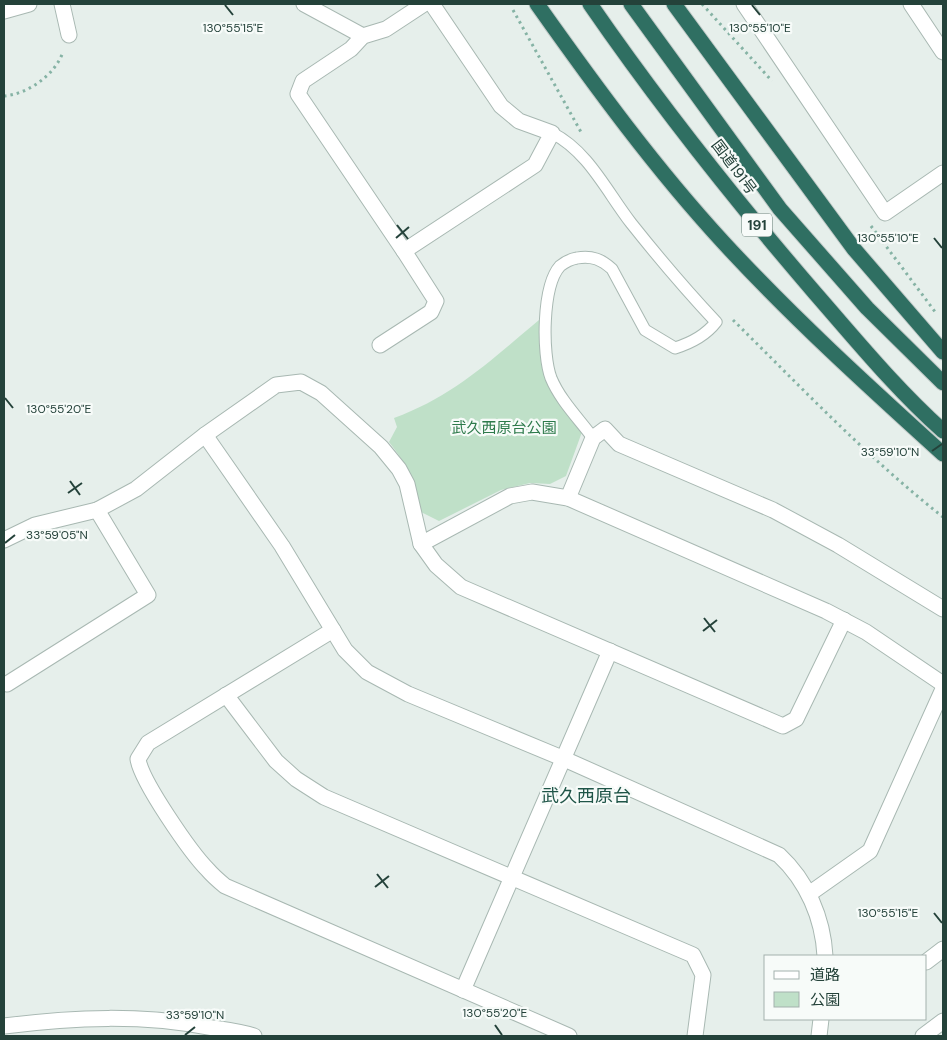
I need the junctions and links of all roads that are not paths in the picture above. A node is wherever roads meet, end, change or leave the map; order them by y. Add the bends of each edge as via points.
1 (29, 4) edge
2 (62, 4) edge
3 (304, 4) edge
4 (424, 4) edge
5 (432, 4) edge
6 (537, 4) edge
7 (590, 4) edge
8 (631, 4) edge
9 (674, 4) edge
10 (744, 4) edge
11 (911, 4) edge
12 (4, 10) edge
13 (69, 35) road end
14 (363, 36) junction
15 (943, 52) edge
16 (552, 133) junction
17 (943, 173) edge
18 (404, 251) junction
19 (380, 344) dead end
20 (943, 352) edge
21 (943, 383) edge
22 (943, 431) edge
23 (205, 435) junction
24 (593, 438) junction
25 (943, 454) edge
26 (568, 498) junction
27 (97, 510) junction
28 (4, 540) edge
29 (421, 544) junction
30 (943, 609) edge
31 (844, 620) junction
32 (333, 630) junction
33 (610, 651) junction
34 (7, 684) dead end
35 (943, 684) edge
36 (943, 689) edge
37 (226, 695) junction
38 (562, 758) junction
39 (512, 876) junction
40 (809, 894) junction
41 (943, 949) edge
42 (825, 955) edge
43 (927, 961) edge
44 (463, 990) junction
45 (821, 1020) edge
46 (943, 1021) edge
47 (4, 1026) edge
48 (254, 1036) edge
49 (569, 1036) edge
50 (695, 1036) edge
51 (819, 1036) edge
52 (923, 1036) edge

1 - 12 street
2 - 13 street
3 - 14 street
4 - 14 street via 386,29
5 - 16 street via 501,106 519,121
6 - 25 highway via 636,139 722,241
7 - 22 highway, 国道191号 / 191 via 756,224 854,338
8 - 21 highway, 国道191号 / 191 via 780,209 867,308
9 - 20 highway via 854,249
10 - 17 street via 885,213
11 - 15 street
14 - 18 street via 303,81 298,94
16 - 18 street via 535,165
16 - 24 lane via 580,152 631,223 716,322 688,344 675,348 645,330 607,264 582,257 560,266 552,282 545,313 550,377
18 - 19 street via 436,301 431,312
23 - 27 street via 136,490
23 - 29 street via 276,385 301,382 313,387 381,447 399,469 407,484
23 - 32 street via 282,546
24 - 26 street
24 - 30 street via 605,429 619,444 773,510
26 - 29 street via 532,492 510,496
26 - 31 street
27 - 28 street via 35,525
27 - 34 street via 148,595
29 - 33 street via 436,565 461,587
31 - 33 street via 796,719 783,726
31 - 35 street
32 - 37 street
32 - 38 street via 357,663 392,686
33 - 38 street
36 - 40 street via 870,851
37 - 39 street via 276,761 324,797
37 - 44 street via 148,743 138,759 146,780 208,871 225,886 244,896
38 - 39 street
38 - 40 street via 779,856 797,874
39 - 44 street
39 - 50 street via 693,955 703,975
40 - 42 street via 818,916
41 - 43 street
44 - 49 street
45 - 51 street
46 - 52 street
47 - 48 street via 81,1018 130,1018 179,1020

